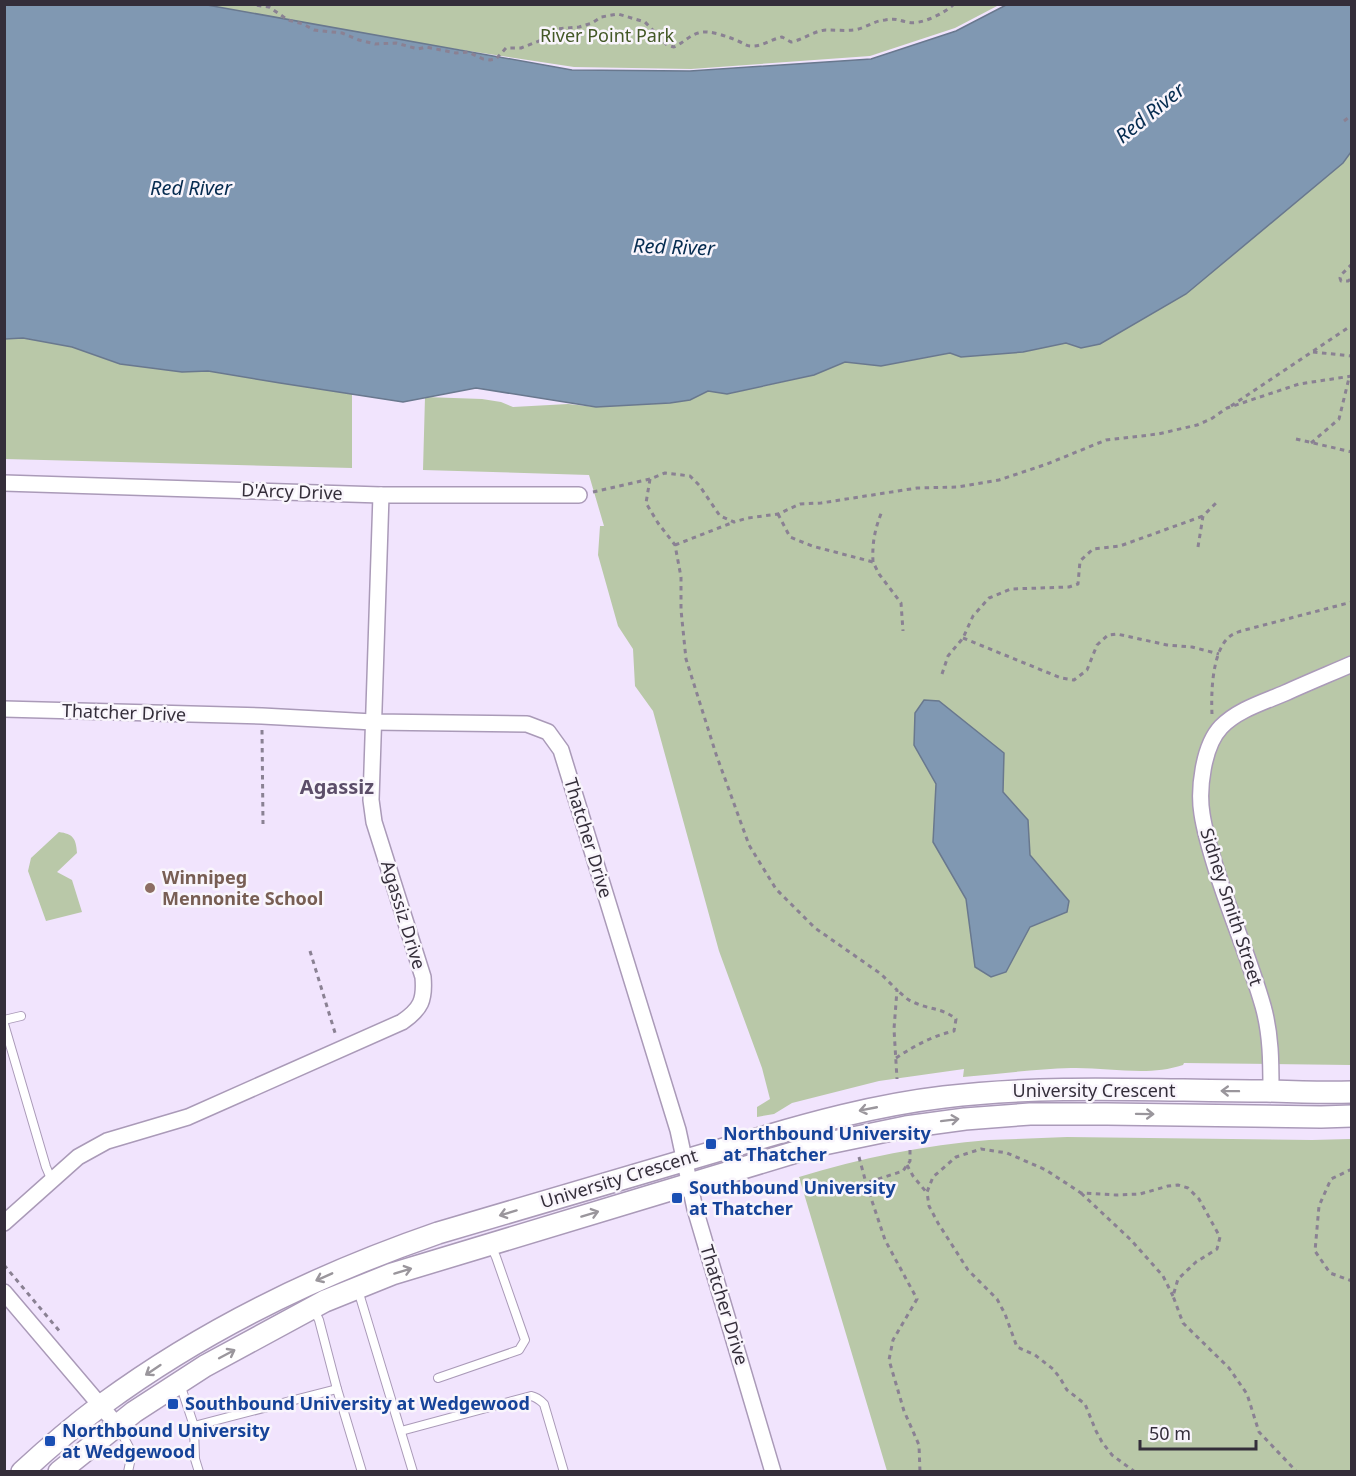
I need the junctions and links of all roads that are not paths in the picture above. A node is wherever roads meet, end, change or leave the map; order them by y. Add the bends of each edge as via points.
1 (4, 483) edge
2 (381, 495) junction
3 (579, 495) road end
4 (1352, 664) edge
5 (4, 709) edge
6 (373, 722) junction
7 (21, 1016) dead end
8 (4, 1022) edge
9 (1271, 1091) junction
10 (1352, 1092) edge
11 (1352, 1116) edge
12 (685, 1159) junction
13 (52, 1181) junction
14 (690, 1184) junction
15 (4, 1223) edge
16 (490, 1244) junction
17 (358, 1288) junction
18 (4, 1292) edge
19 (314, 1308) junction
20 (438, 1378) dead end
21 (180, 1382) junction
22 (337, 1389) junction
23 (101, 1405) junction
24 (117, 1425) junction
25 (194, 1426) junction
26 (401, 1431) junction
27 (168, 1451) dead end
28 (132, 1453) junction
29 (22, 1472) edge
30 (59, 1472) edge
31 (128, 1472) edge
32 (199, 1472) edge
33 (362, 1472) edge
34 (413, 1472) edge
35 (564, 1472) edge
36 (773, 1472) edge

1 - 2 street, D'Arcy Drive
2 - 3 street, D'Arcy Drive
2 - 6 street, Agassiz Drive
4 - 9 street, Sidney Smith Street via 1244,712 1222,726 1211,742 1204,770 1202,814 1263,1006 1271,1051
5 - 6 street, Thatcher Drive
6 - 12 street, Thatcher Drive via 527,724 548,732 561,750
6 - 13 street, Agassiz Drive via 374,822 423,977 420,1005 402,1022 188,1117 107,1142 78,1157
7 - 8 lane
8 - 13 lane
9 - 10 main road, University Crescent
9 -> 12 main road, University Crescent via 987,1092 846,1114
14 -> 11 main road, University Crescent via 840,1140 965,1119 1074,1113
12 - 14 street, Thatcher Drive
12 -> 23 main road, University Crescent via 438,1233 340,1270 245,1315
13 - 15 street, Agassiz Drive
16 -> 14 main road, University Crescent
14 - 36 street, Thatcher Drive
17 -> 16 main road, University Crescent
16 - 20 lane via 525,1340 519,1350
17 - 19 main road, University Crescent
17 - 26 lane
18 - 23 street
21 -> 19 main road, University Crescent
19 - 22 lane
21 - 24 main road, University Crescent
21 - 25 lane
22 - 25 lane
22 - 33 lane
23 - 24 street
23 - 29 main road, University Crescent
24 - 28 lane
24 - 30 main road, University Crescent
25 - 32 lane
26 - 34 lane
26 - 35 lane via 531,1396 543,1404
27 - 28 lane
28 - 31 lane

